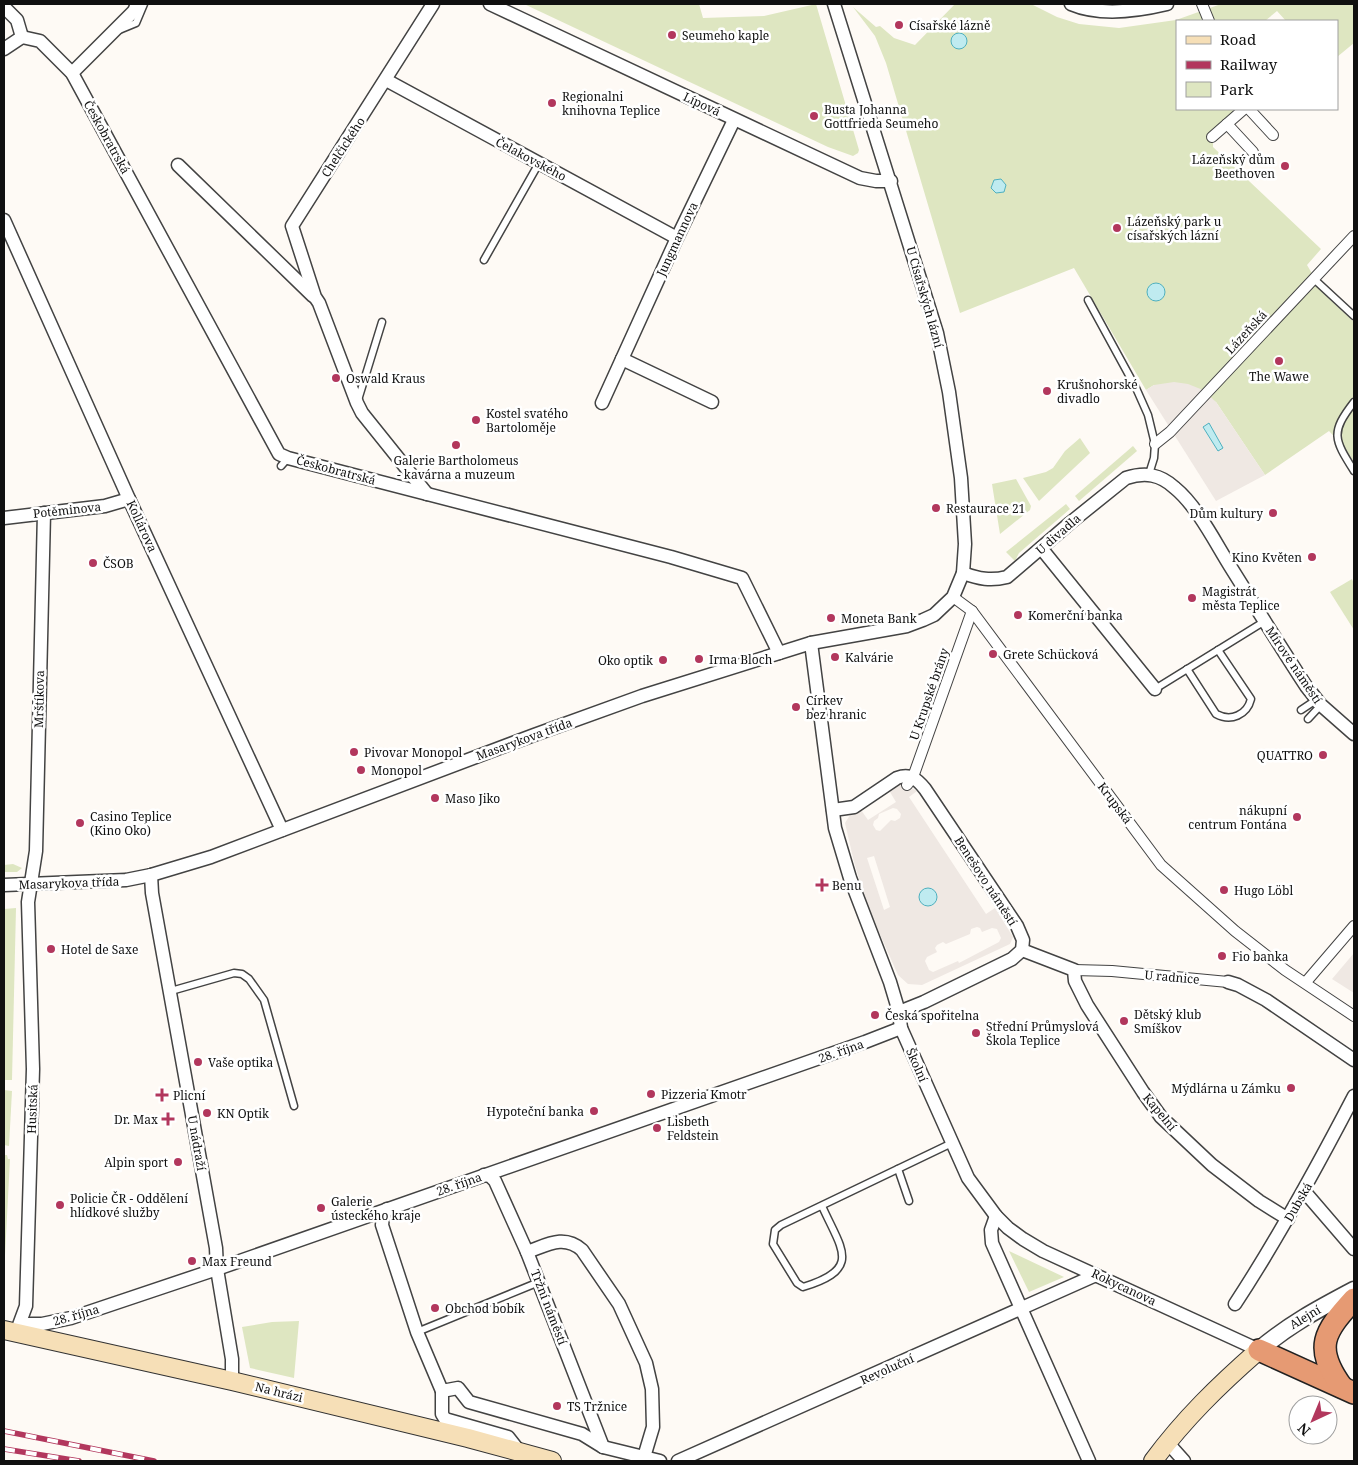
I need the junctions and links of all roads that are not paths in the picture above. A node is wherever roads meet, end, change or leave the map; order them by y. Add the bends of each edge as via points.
1 (137, 4) edge
2 (144, 4) edge
3 (434, 4) edge
4 (490, 4) edge
5 (834, 4) edge
6 (1071, 4) edge
7 (1167, 4) edge
8 (1202, 4) edge
9 (4, 7) edge
10 (1209, 20) edge
11 (113, 32) junction
12 (22, 37) junction
13 (4, 49) edge
14 (72, 73) junction
15 (386, 80) junction
16 (1243, 110) edge
17 (1250, 110) edge
18 (734, 120) junction
19 (1227, 124) junction
20 (1273, 135) dead end
21 (1212, 138) dead end
22 (1253, 152) dead end
23 (539, 163) junction
24 (178, 166) dead end
25 (891, 181) junction
26 (4, 220) edge
27 (1354, 236) edge
28 (677, 238) junction
29 (484, 260) dead end
30 (1314, 279) junction
31 (315, 298) junction
32 (1088, 300) dead end
33 (1354, 316) edge
34 (382, 322) dead end
35 (622, 359) junction
36 (712, 402) dead end
37 (1354, 402) edge
38 (357, 403) junction
39 (602, 403) dead end
40 (1155, 444) junction
41 (1354, 471) edge
42 (1149, 474) junction
43 (427, 494) junction
44 (129, 499) junction
45 (44, 513) junction
46 (4, 518) edge
47 (1041, 548) junction
48 (964, 573) junction
49 (952, 597) junction
50 (972, 610) junction
51 (1264, 622) junction
52 (811, 643) junction
53 (1218, 650) junction
54 (779, 653) junction
55 (1187, 669) junction
56 (1154, 689) joint
57 (1318, 703) junction
58 (1301, 710) dead end
59 (1308, 719) dead end
60 (1354, 734) edge
61 (910, 781) junction
62 (832, 810) junction
63 (282, 830) junction
64 (151, 875) junction
65 (30, 884) junction
66 (4, 885) edge
67 (1354, 926) edge
68 (1022, 950) junction
69 (1074, 970) junction
70 (1228, 982) joint
71 (1306, 982) junction
72 (171, 991) junction
73 (899, 1012) junction
74 (1354, 1016) edge
75 (901, 1028) junction
76 (1354, 1060) edge
77 (1354, 1096) edge
78 (294, 1106) dead end
79 (952, 1143) junction
80 (898, 1169) junction
81 (484, 1175) junction
82 (1304, 1191) junction
83 (910, 1201) dead end
84 (822, 1206) junction
85 (387, 1209) junction
86 (996, 1216) junction
87 (1288, 1219) junction
88 (1354, 1249) edge
89 (527, 1252) junction
90 (217, 1268) junction
91 (1096, 1275) junction
92 (539, 1282) junction
93 (1354, 1290) edge
94 (1354, 1299) edge
95 (1235, 1304) dead end
96 (1023, 1309) junction
97 (10, 1332) edge
98 (417, 1332) junction
99 (1259, 1350) junction
100 (232, 1381) junction
101 (1348, 1390) edge
102 (442, 1391) junction
103 (1167, 1442) junction
104 (603, 1447) junction
105 (519, 1452) junction
106 (644, 1457) junction
107 (552, 1461) edge
108 (660, 1461) edge
109 (678, 1461) edge
110 (1089, 1461) edge
111 (1153, 1461) edge
112 (1184, 1461) edge

1 - 11 street
2 - 11 lane via 136,23
3 - 15 street, Chelčického
4 - 18 street, Lípová
5 - 25 street, U Císařských lázní
6 - 7 street via 1100,11
8 - 10 street
9 - 12 street via 17,20
11 - 14 street
12 - 13 street
12 - 14 street, Českobratrská via 40,41
14 - 43 street, Českobratrská via 284,462
15 - 23 street, Čelakovského
15 - 31 street, Chelčického via 292,226
16 - 19 street
17 - 20 street
18 - 25 street, Lípová via 860,178
18 - 28 street, Jungmannova
19 - 21 street
19 - 22 street
23 - 28 street, Čelakovského
23 - 29 lane
24 - 31 street, Chelčického
25 - 48 street, U Císařských lázní via 937,333 950,392 961,478
26 - 44 street, Kollárova
27 - 30 street, Lázeňská
28 - 35 street, Jungmannova
30 - 33 lane
30 - 40 street, Lázeňská
31 - 38 street, Chelčického
32 - 40 lane via 1136,388 1148,415
34 - 38 lane
35 - 36 street
35 - 39 street, Jungmannova
37 - 41 lane via 1341,420 1336,434 1340,448
38 - 43 street, Chelčického
40 - 42 lane
42 - 47 street, U divadla via 1126,478
42 - 51 street, Mírové náměstí via 1175,488 1200,517
43 - 54 street, Českobratrská via 742,578
44 - 45 street, Potěminova via 105,506
44 - 63 street, Kollárova
45 - 46 street, Potěminova
45 - 65 street, Mrštíkova via 36,851
47 - 48 street, U divadla via 1007,577 986,580
47 - 56 street
48 - 49 street, U Císařských lázní
49 - 50 street, Krupská
49 - 52 street, Masarykova třída via 934,615 907,626
50 - 61 street, U Krupské brány
50 - 71 street, Krupská via 1161,865 1235,930 1285,970
51 - 53 lane
51 - 57 street, Mírové náměstí
52 - 54 street, Masarykova třída
52 - 62 street, Školní
53 - 55 lane
53 - 55 lane via 1251,699 1249,707 1241,713 1230,718 1216,714
54 - 63 street, Masarykova třída via 633,699
55 - 56 lane
57 - 58 lane
57 - 59 lane
57 - 60 street, Mírové náměstí
61 - 62 street via 904,775 854,807
61 - 68 street, Benešovo náměstí via 925,789 1017,926
62 - 73 street, Školní via 850,878
63 - 64 street, Masarykova třída
64 - 65 street, Masarykova třída via 110,882
64 - 72 street, U nádraží
65 - 66 street, Masarykova třída
65 - 97 street, Husitská via 33,1069 26,1306
67 - 71 street
68 - 69 street
68 - 73 street via 1012,959
69 - 70 street, U radnice
69 - 87 street, Kapelní via 1075,981 1087,1005 1161,1117 1212,1165
70 - 76 street, U radnice via 1266,1000
71 - 74 street, Krupská
72 - 78 lane via 234,973 249,979 264,1000
72 - 90 street, U nádraží
73 - 75 street, Školní
75 - 79 street, Školní
75 - 81 street, 28. října
77 - 82 street, Dubská
79 - 80 lane
79 - 86 street, Školní via 968,1178
80 - 83 lane
80 - 84 lane
81 - 85 street, 28. října
81 - 89 street, Tržní náměstí via 495,1182
82 - 87 street, Dubská
82 - 88 street
84 - 84 lane via 781,1225 773,1237 773,1244 797,1283 803,1287 838,1271 843,1262 843,1252
85 - 90 street, 28. října
85 - 98 street via 382,1225
86 - 91 street, Rokycanova via 1023,1240
86 - 96 street via 991,1230 992,1242
87 - 95 street, Dubská
89 - 92 street, Tržní náměstí
89 - 106 street via 561,1241 574,1243 619,1304 646,1363 652,1389 653,1427
90 - 97 street, 28. října via 71,1318 28,1324
90 - 100 street, U nádraží via 232,1359
91 - 96 street, Revoluční
91 - 99 street, Rokycanova
92 - 98 lane
92 - 104 street, Tržní náměstí
93 - 99 street, Alejní via 1306,1315
94 - 101 highway via 1336,1318 1326,1338 1328,1365
96 - 109 street, Revoluční
96 - 110 street
97 - 100 main road, Na hrázi
98 - 102 street
99 - 101 highway
99 - 103 main road via 1214,1389
100 - 105 main road, Na hrázi
102 - 104 street via 458,1388 469,1402 582,1434
102 - 105 street via 445,1419 508,1437
103 - 111 main road
103 - 112 street
104 - 106 street
105 - 107 main road, Na hrázi
106 - 108 street

